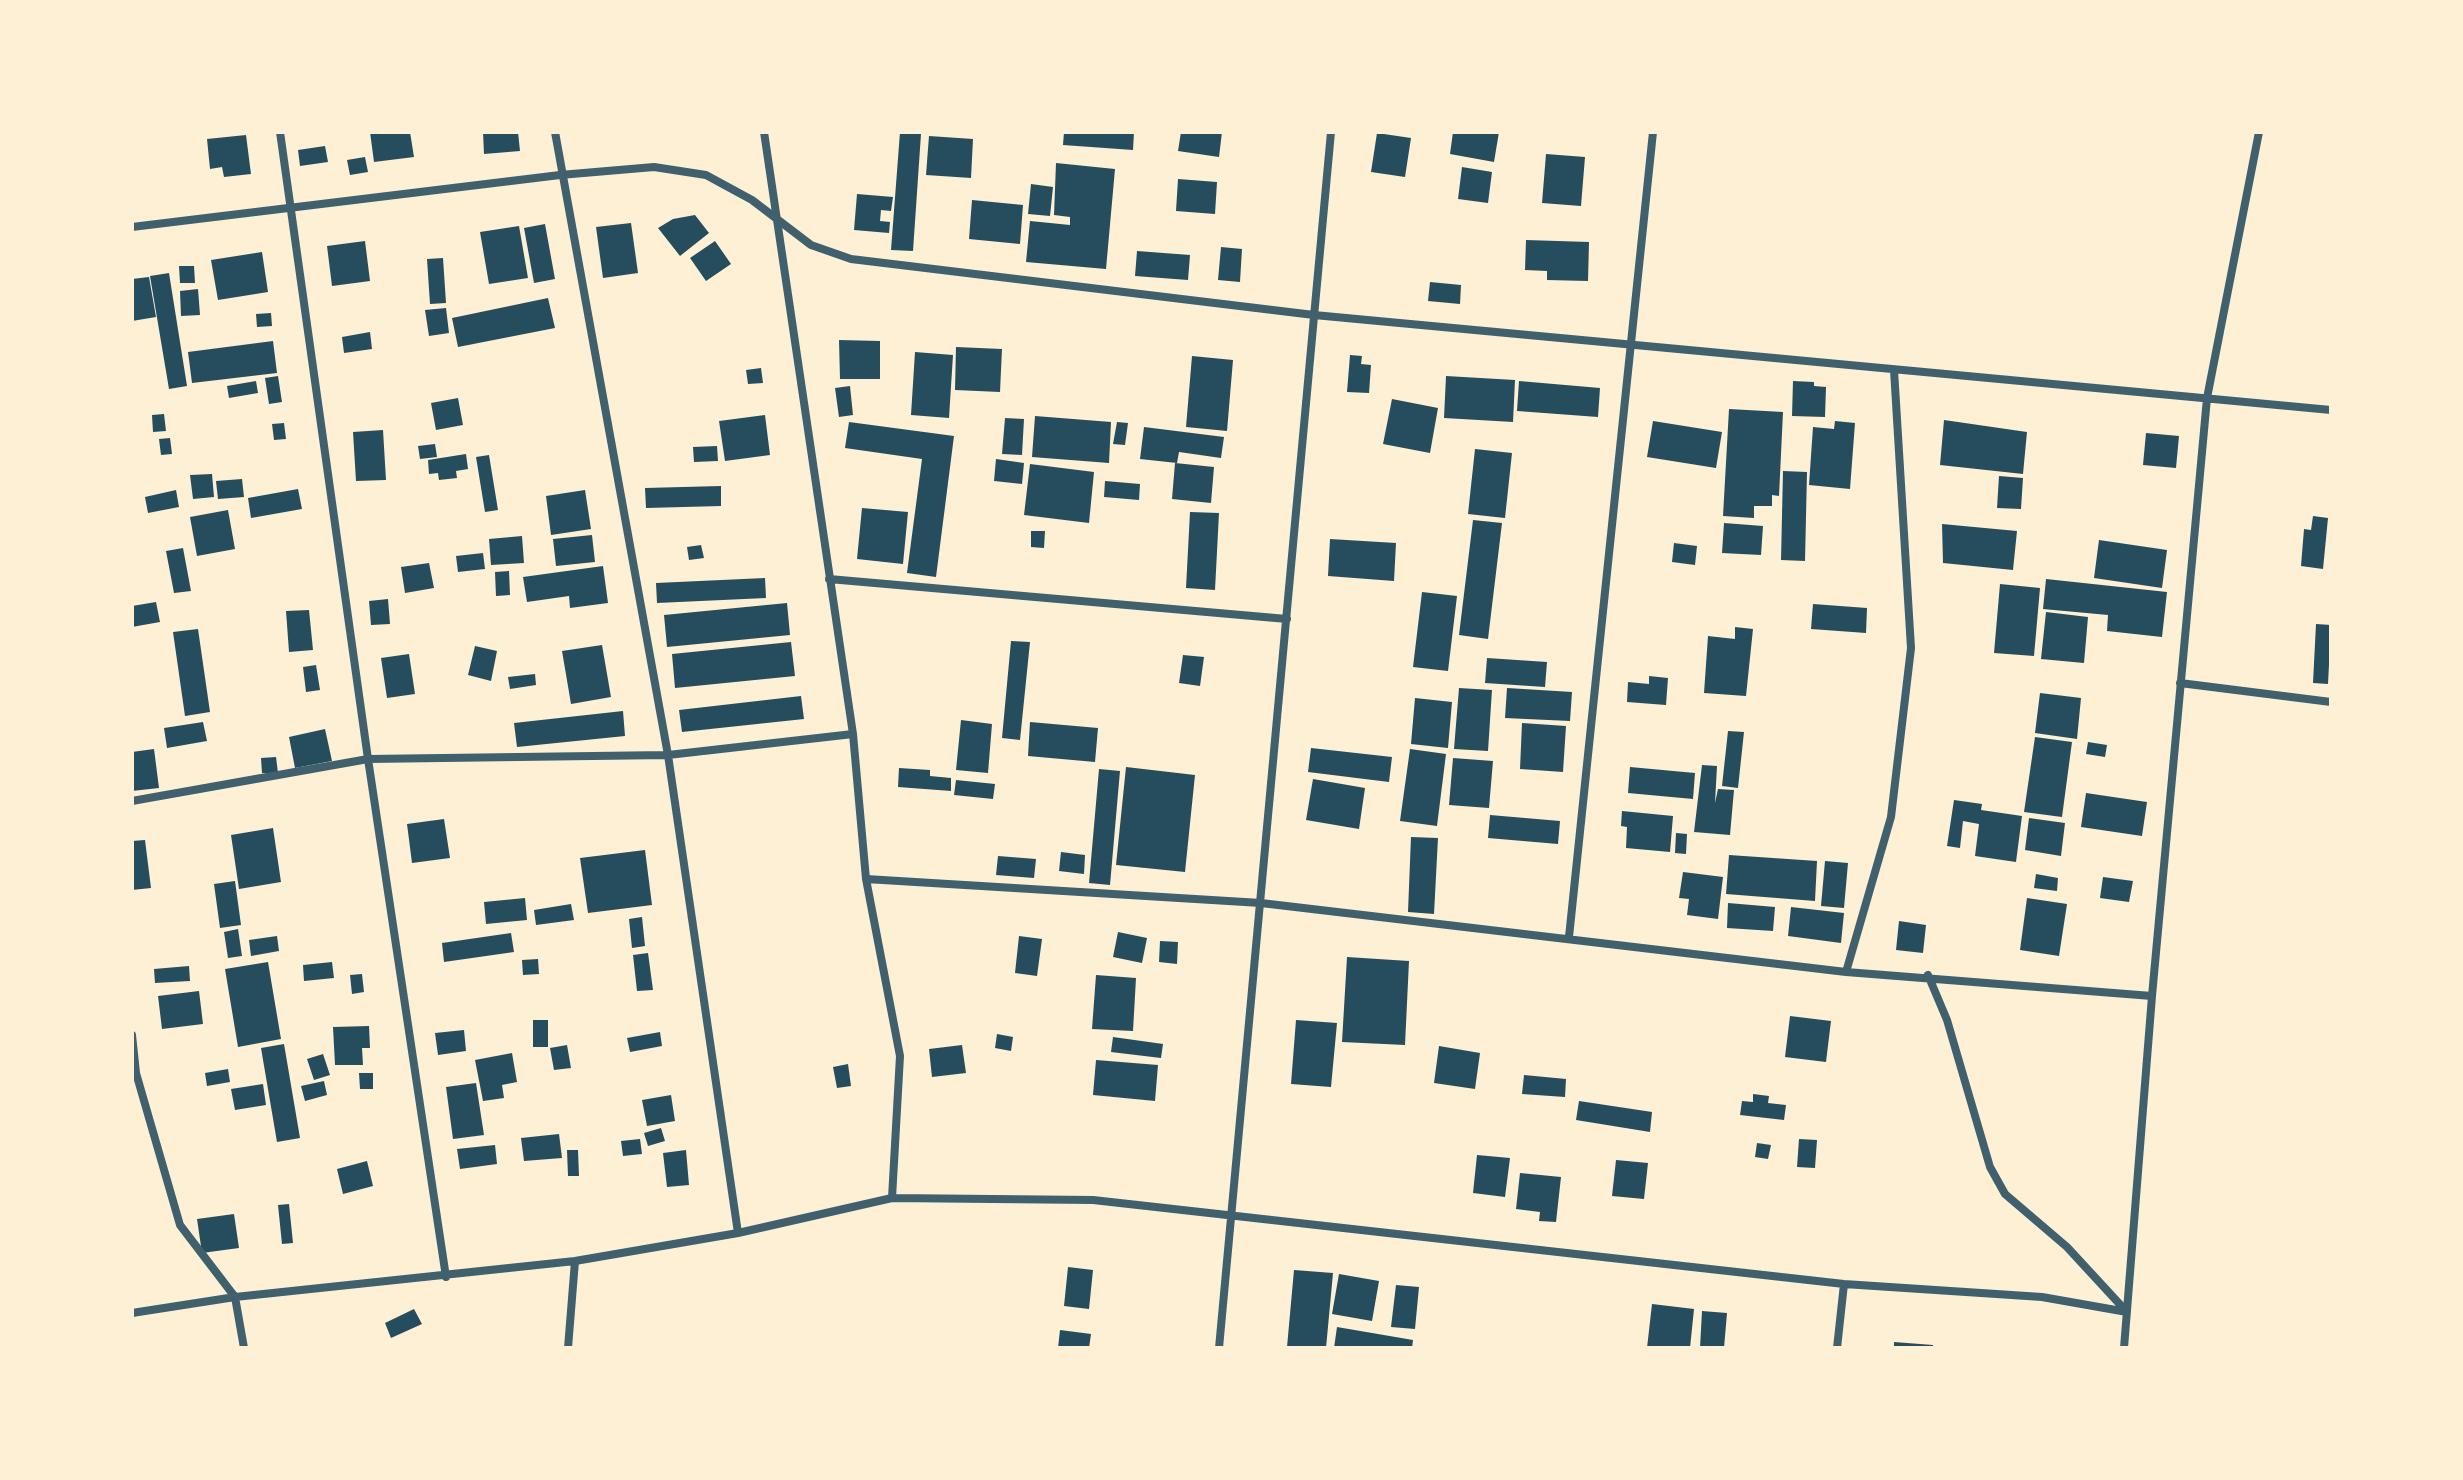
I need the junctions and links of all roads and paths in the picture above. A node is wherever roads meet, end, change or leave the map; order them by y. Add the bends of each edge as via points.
1 (280, 132) edge
2 (555, 132) edge
3 (764, 132) edge
4 (1331, 132) edge
5 (1653, 132) edge
6 (2259, 132) edge
7 (560, 175) junction
8 (291, 206) junction
9 (777, 220) junction
10 (132, 227) edge
11 (1314, 315) junction
12 (1629, 347) junction
13 (1894, 370) junction
14 (2207, 398) junction
15 (2331, 410) edge
16 (829, 579) junction
17 (1287, 619) junction
18 (2180, 683) junction
19 (2331, 702) edge
20 (853, 734) junction
21 (668, 755) junction
22 (368, 759) junction
23 (132, 801) edge
24 (866, 879) junction
25 (1261, 903) junction
26 (1569, 937) junction
27 (1846, 972) junction
28 (1928, 975) junction
29 (2152, 996) junction
30 (132, 1035) edge
31 (892, 1198) junction
32 (1232, 1218) junction
33 (738, 1233) junction
34 (575, 1261) junction
35 (446, 1277) junction
36 (1844, 1284) junction
37 (235, 1297) junction
38 (2127, 1312) junction
39 (132, 1313) edge
40 (244, 1348) edge
41 (568, 1348) edge
42 (1219, 1348) edge
43 (1837, 1348) edge
44 (2124, 1348) edge

1 - 8 street
2 - 7 street
3 - 9 street
4 - 11 street
5 - 12 street
6 - 14 street
7 - 8 street
7 - 9 street via 654,167 706,175
7 - 21 street
8 - 10 street
8 - 22 street
9 - 11 street via 811,245 851,259
9 - 16 street
11 - 12 street
11 - 17 street
12 - 13 street
12 - 26 street
13 - 14 street
13 - 27 street via 1911,648 1891,817
14 - 15 street
14 - 18 street
16 - 17 street
16 - 20 street
17 - 25 street
18 - 19 street
18 - 29 street
20 - 21 street
20 - 24 street
21 - 22 street
21 - 33 street
22 - 23 street
22 - 35 street
24 - 25 street
24 - 31 street via 900,1056
25 - 26 street
25 - 32 street
26 - 27 street
27 - 28 street
28 - 29 street
28 - 38 street via 1947,1020 1990,1167 2005,1194 2067,1247
29 - 38 street
30 - 37 street via 136,1073 180,1225
31 - 32 street via 1093,1200
31 - 33 street
32 - 36 street
32 - 42 street
33 - 34 street
34 - 35 street
34 - 41 street
35 - 37 street
36 - 38 street via 2042,1297
36 - 43 street
37 - 39 street
37 - 40 street
38 - 44 street

